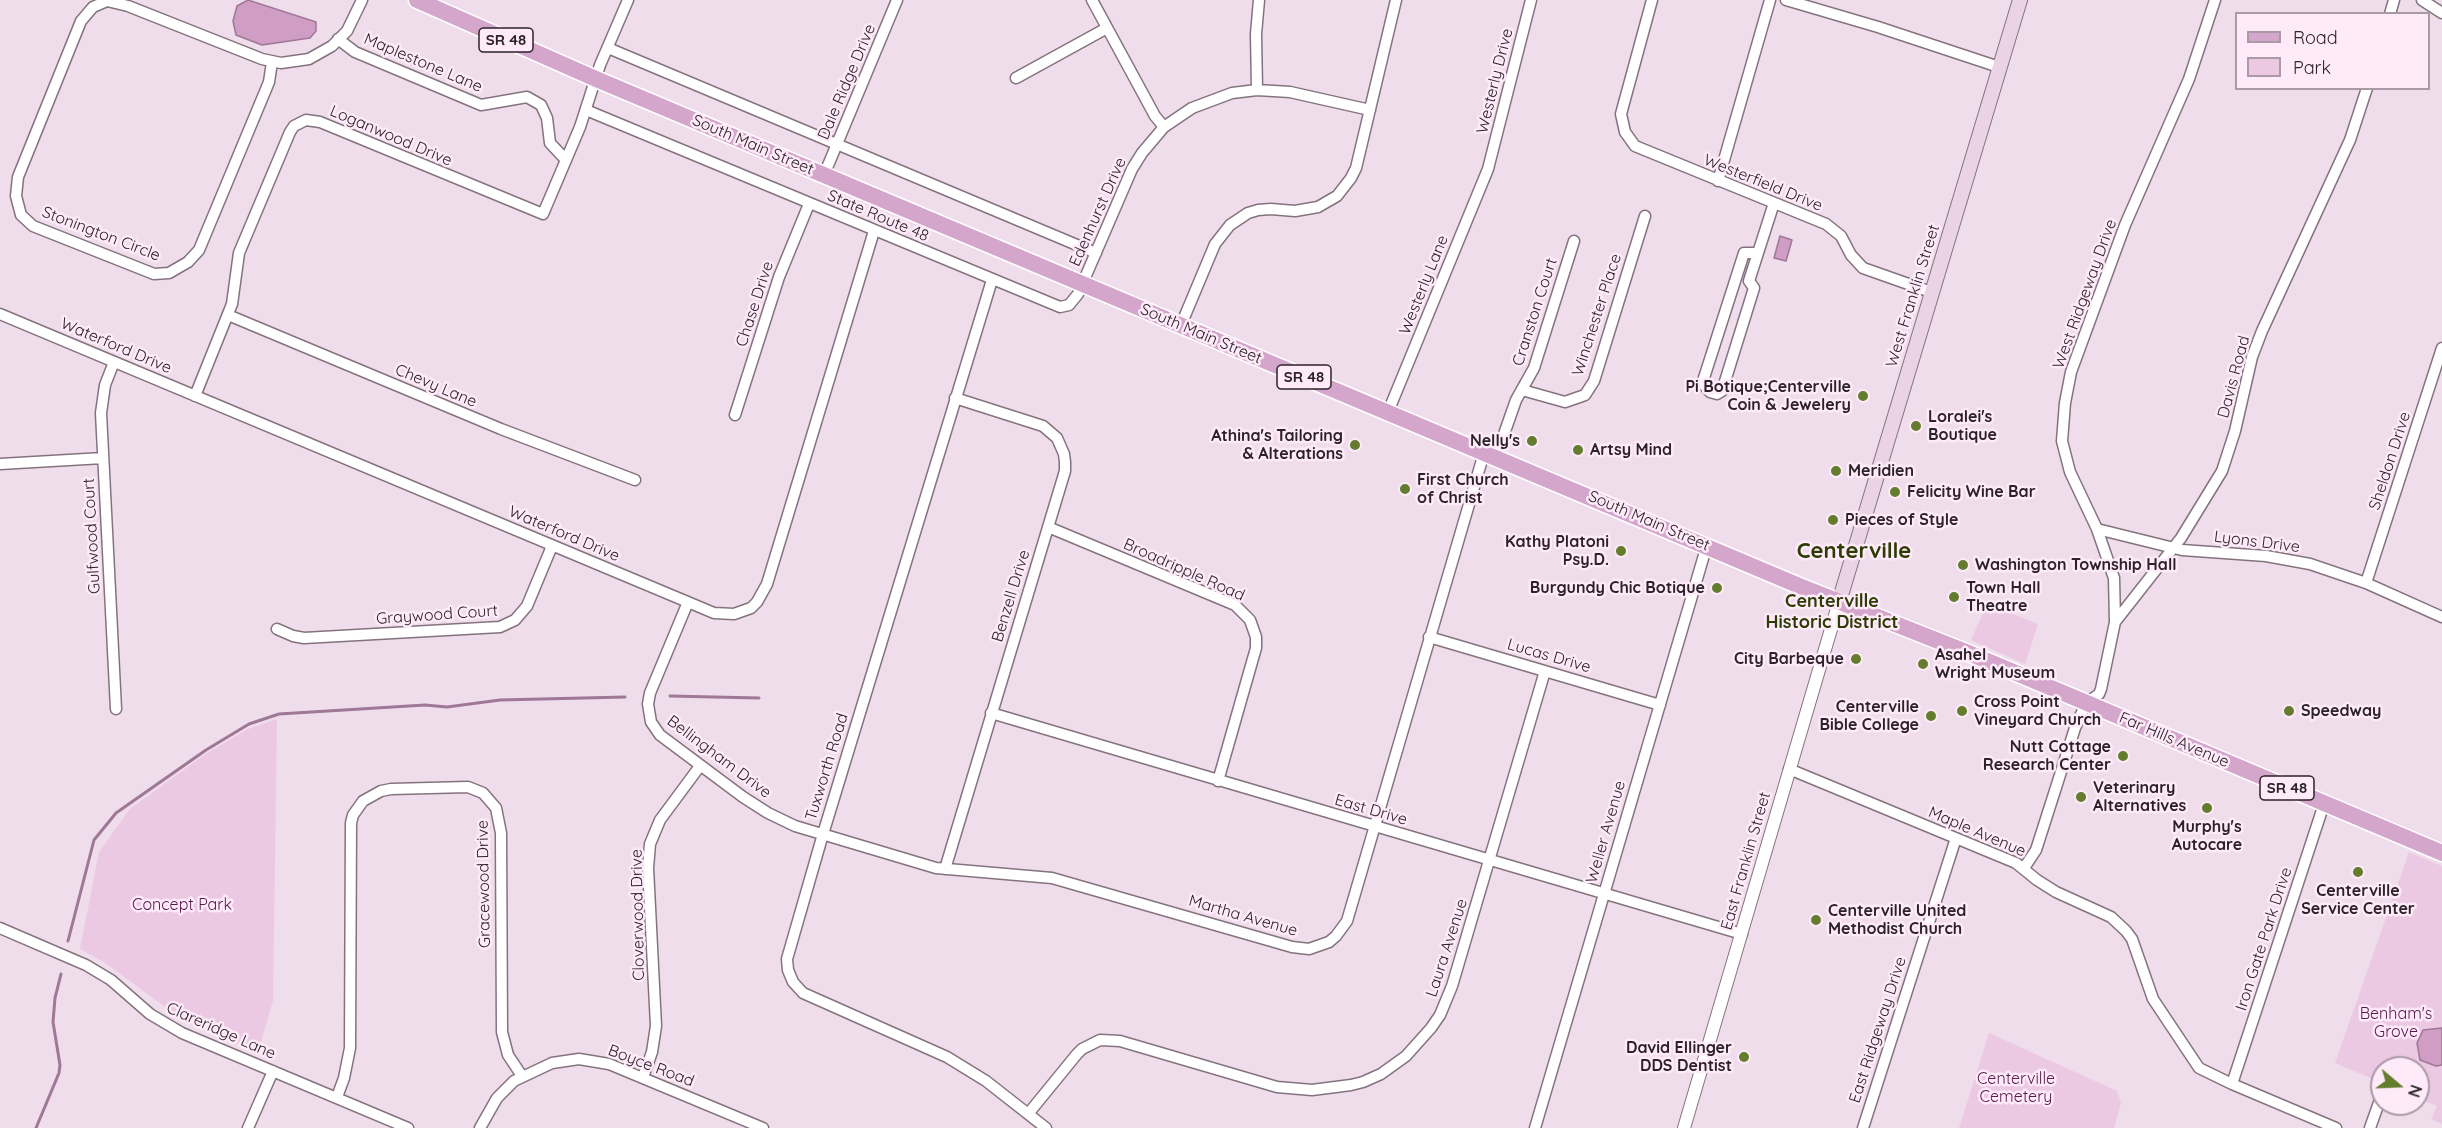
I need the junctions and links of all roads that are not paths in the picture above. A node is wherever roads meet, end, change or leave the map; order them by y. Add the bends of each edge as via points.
1 (363, 0) edge
2 (417, 0) edge
3 (628, 0) edge
4 (897, 0) edge
5 (1092, 0) edge
6 (1259, 0) edge
7 (1396, 0) edge
8 (1531, 0) edge
9 (1652, 0) edge
10 (1770, 0) edge
11 (1786, 0) edge
12 (2020, 0) edge
13 (2215, 0) edge
14 (2422, 0) edge
15 (2442, 13) edge
16 (1107, 28) junction
17 (338, 39) junction
18 (608, 48) junction
19 (272, 62) junction
20 (1999, 67) junction
21 (1016, 78) dead end
22 (596, 79) junction
23 (1257, 90) junction
24 (2366, 90) edge
25 (586, 110) junction
26 (1370, 110) junction
27 (1164, 127) junction
28 (837, 144) junction
29 (566, 160) junction
30 (1488, 168) joint
31 (824, 175) junction
32 (1718, 181) junction
33 (1774, 203) junction
34 (809, 204) junction
35 (1644, 216) dead end
36 (874, 231) junction
37 (1574, 241) dead end
38 (1096, 253) junction
39 (1758, 253) junction
40 (992, 280) junction
41 (1082, 284) junction
42 (1931, 292) junction
43 (0, 314) edge
44 (228, 315) junction
45 (1180, 325) junction
46 (2442, 348) edge
47 (114, 362) junction
48 (1522, 390) junction
49 (195, 396) junction
50 (956, 398) junction
51 (1388, 412) junction
52 (735, 416) dead end
53 (1490, 455) junction
54 (103, 458) junction
55 (0, 464) edge
56 (634, 480) dead end
57 (1048, 527) junction
58 (2097, 529) junction
59 (1707, 545) junction
60 (552, 546) junction
61 (2173, 547) junction
62 (2366, 584) junction
63 (688, 602) junction
64 (1839, 602) junction
65 (2442, 616) edge
66 (2115, 622) junction
67 (278, 629) dead end
68 (1429, 637) junction
69 (1545, 671) junction
70 (2086, 703) junction
71 (1660, 705) junction
72 (116, 710) dead end
73 (991, 713) junction
74 (700, 766) junction
75 (1790, 769) junction
76 (1218, 781) junction
77 (2324, 804) junction
78 (1374, 826) junction
79 (823, 834) junction
80 (1956, 838) junction
81 (2442, 853) edge
82 (1489, 861) junction
83 (2024, 868) junction
84 (945, 869) junction
85 (1604, 894) junction
86 (0, 928) edge
87 (1742, 934) junction
88 (273, 1071) junction
89 (522, 1076) junction
90 (643, 1077) junction
91 (2232, 1084) junction
92 (337, 1097) junction
93 (1028, 1114) junction
94 (248, 1128) edge
95 (408, 1128) edge
96 (480, 1128) edge
97 (763, 1128) edge
98 (1046, 1128) edge
99 (1535, 1128) edge
100 (1684, 1128) edge
101 (1863, 1128) edge
102 (2336, 1128) edge

1 - 17 street, Stonington Circle
2 - 22 main road, SR 48
3 - 18 street, Loganwood Drive
4 - 28 street, Dale Ridge Drive
5 - 16 street
6 - 23 street
7 - 26 street
8 - 30 street, Westerly Drive
9 - 32 street, Westerfield Drive via 1621,114 1625,132 1635,146
10 - 32 street
11 - 20 street
12 - 20 main road, West Franklin Street
13 - 58 street, West Ridgeway Drive via 2189,79 2125,225 2071,372 2062,441 2070,472
14 - 15 street
16 - 21 street
16 - 27 street
17 - 19 street, Stonington Circle via 325,52 309,59
17 - 29 street, Maplestone Lane via 356,52 480,105 527,98 541,105 550,143
18 - 22 street, Loganwood Drive
18 - 28 street, South Main Street
19 - 19 street, Stonington Circle via 120,4 107,1 93,6 80,24 18,177 16,196 21,215 33,226 154,274 169,273 188,262 200,249 269,82
20 - 42 main road, West Franklin Street
22 - 25 street, Loganwood Drive
22 - 31 main road, South Main Street / SR 48
23 - 26 street, Edenhurst Drive via 1290,92
23 - 27 street, Edenhurst Drive via 1210,99
24 - 61 street, Davis Road via 2350,140 2252,357 2222,471
25 - 29 street, Loganwood Drive
25 - 34 street, State Route 48
26 - 45 street via 1356,168 1344,189 1318,207 1258,210 1238,218 1215,244
27 - 38 street, Edenhurst Drive via 1132,169
28 - 31 street, Dale Ridge Drive
28 - 38 street, South Main Street
29 - 44 street, Loganwood Drive via 543,214 320,122 298,123 290,132 239,253
30 - 51 street, Westerly Lane
31 - 41 main road, South Main Street / SR 48
32 - 33 street, Westerfield Drive
33 - 39 street
33 - 42 street, Westerfield Drive via 1835,230 1863,268
34 - 36 street, State Route 48
34 - 52 street, Chase Drive via 779,277
35 - 48 street, Winchester Place via 1590,388 1566,402
36 - 40 street, State Route 48
36 - 63 street, Waterford Drive via 763,593 751,608 734,614 714,613
37 - 48 street, Cranston Court via 1534,368
38 - 41 street, Edenhurst Drive
39 - 39 street via 1749,281 1754,288 1722,391 1710,392 1702,381 1743,253
40 - 41 street, State Route 48 via 1060,307 1074,300
40 - 50 street, Tuxworth Road
41 - 45 main road, South Main Street / SR 48
42 - 64 main road, West Franklin Street
43 - 47 street, Waterford Drive
44 - 49 street, Loganwood Drive
44 - 56 street, Chevy Lane
45 - 51 main road, South Main Street / SR 48
46 - 62 street, Sheldon Drive
47 - 49 street, Waterford Drive
47 - 54 street, Gulfwood Court via 102,398
48 - 53 street, Cranston Court
49 - 60 street, Waterford Drive
50 - 57 street, Benzell Drive via 1043,426 1057,438 1064,454 1065,471
50 - 79 street, Tuxworth Road
51 - 53 main road, South Main Street / SR 48
53 - 59 main road, South Main Street / SR 48
53 - 68 street, Martha Avenue
54 - 55 street
54 - 72 street, Gulfwood Court
57 - 73 street, Benzell Drive
57 - 76 street, Broadripple Road via 1235,605 1250,620 1256,648
58 - 61 street, Lyons Drive
58 - 66 street, West Ridgeway Drive via 2114,578
59 - 64 main road, South Main Street / SR 48
59 - 71 street, Weller Avenue
60 - 63 street, Waterford Drive
60 - 67 street, Graywood Court via 527,606 515,620 500,627 304,638
61 - 62 street, Lyons Drive via 2288,559
61 - 66 street, Davis Road
62 - 65 street, Lyons Drive
63 - 74 street, Bellingham Drive via 648,704 657,733
64 - 70 main road, Far Hills Avenue / SR 48
64 - 75 street, East Franklin Street
66 - 70 street, West Ridgeway Drive via 2102,689
68 - 69 street, Lucas Drive
68 - 78 street, Martha Avenue
69 - 71 street, Lucas Drive
69 - 82 street, Laura Avenue
70 - 77 main road, Far Hills Avenue / SR 48
70 - 83 street via 2036,850
71 - 85 street, Weller Avenue
73 - 76 street, East Drive
73 - 84 street, Benzell Drive
74 - 79 street, Bellingham Drive via 768,813
74 - 90 street, Cloverwood Drive via 660,820 650,844 656,1026
75 - 80 street, Maple Avenue
75 - 87 street, East Franklin Street
76 - 78 street, East Drive
77 - 81 main road, Far Hills Avenue / SR 48
77 - 91 street, Iron Gate Park Drive
78 - 82 street, East Drive
78 - 84 street, Martha Avenue via 1347,921 1329,942 1309,949 1052,878
79 - 84 street, Martha Avenue
79 - 93 street, Tuxworth Road via 788,951 788,970 797,987 811,998 947,1057
80 - 83 street, Maple Avenue
80 - 101 street, East Ridgeway Drive
82 - 85 street, East Drive
82 - 93 street, Laura Avenue via 1440,1015 1412,1050 1381,1074 1351,1085 1297,1090 1110,1039 1100,1040 1082,1049
83 - 91 street, Maple Avenue via 2056,892 2111,917 2126,931 2153,999 2193,1061
85 - 87 street, East Drive
85 - 99 street, Weller Avenue
86 - 88 street, Clareridge Lane via 86,965 164,1023
87 - 100 street, East Franklin Street
88 - 92 street, Clareridge Lane
88 - 94 street
89 - 90 street, Boyce Road via 552,1063 579,1059 609,1064
89 - 92 street, Gracewood Drive via 508,1056 502,1032 501,833 496,808 483,793 468,787 391,789 363,801 351,823 350,1048
89 - 96 street, Boyce Road via 497,1098
90 - 97 street, Boyce Road
91 - 102 street, Maple Avenue
92 - 95 street, Clareridge Lane
93 - 98 street, Tuxworth Road

